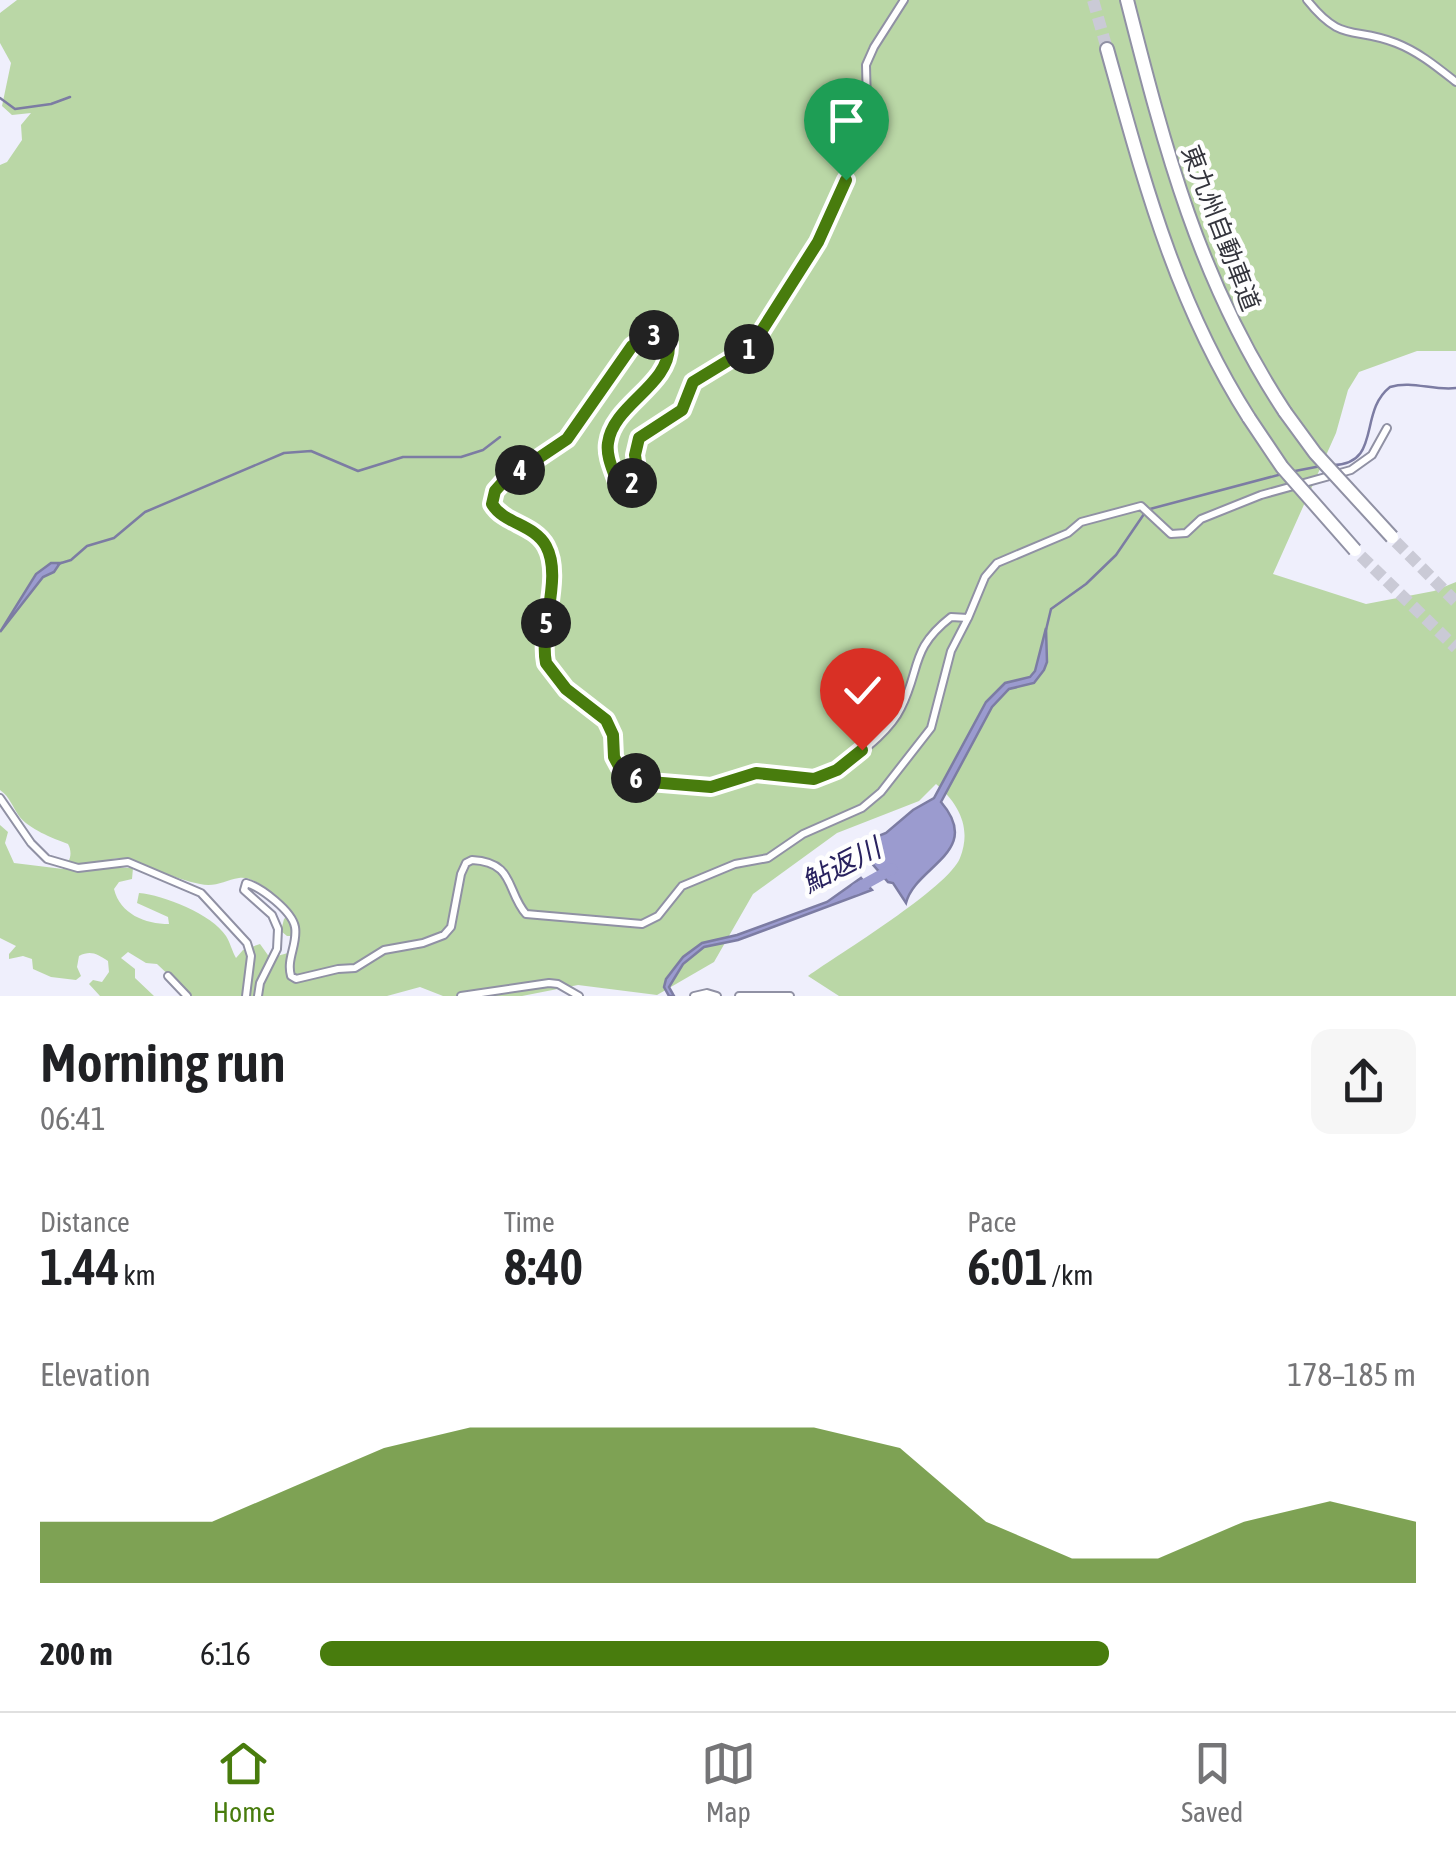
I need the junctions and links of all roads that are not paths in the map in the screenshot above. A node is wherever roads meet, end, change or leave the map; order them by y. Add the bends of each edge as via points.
1 (904, 0) edge
2 (1126, 0) edge
3 (1307, 0) edge
4 (1108, 49) tunnel mouth
5 (1456, 82) edge
6 (1387, 428) dead end
7 (1394, 540) tunnel mouth
8 (1358, 553) tunnel mouth
9 (968, 618) junction
10 (0, 798) edge
11 (168, 976) dead end
12 (187, 996) edge
13 (246, 996) edge
14 (258, 996) edge
15 (461, 996) edge
16 (580, 996) edge
17 (694, 996) edge
18 (717, 996) edge
19 (739, 996) edge
20 (790, 996) edge

1 - 9 street via 866,65 862,130 832,214 752,346 693,382 682,410 639,438 638,476 624,484 615,476 608,440 670,350 661,334 638,342 567,439 503,482 492,504 536,534 550,554 544,656 549,670 606,720 621,770 650,782 711,787 748,774 806,780 837,770 896,718 926,640 951,617
2 - 7 highway, 東九州自動車道, bridge via 1182,197 1224,306 1285,412
3 - 5 street via 1340,30 1405,47
4 - 8 highway, bridge via 1158,228 1202,336 1282,467
6 - 9 street via 1372,455 1351,470 1261,495 1186,532 1170,534 1141,506 1081,522 997,563
9 - 14 street via 951,651 932,728 881,792 768,858 682,886 653,920 532,916 522,911 498,866 472,860 461,874 444,935 384,950 355,968 296,980 289,971 293,922 246,883 246,893 272,915 279,935
10 - 13 street via 47,859 78,868 128,862 201,893 247,943 252,956
11 - 12 street
15 - 16 street via 549,984
17 - 18 street
19 - 20 street

